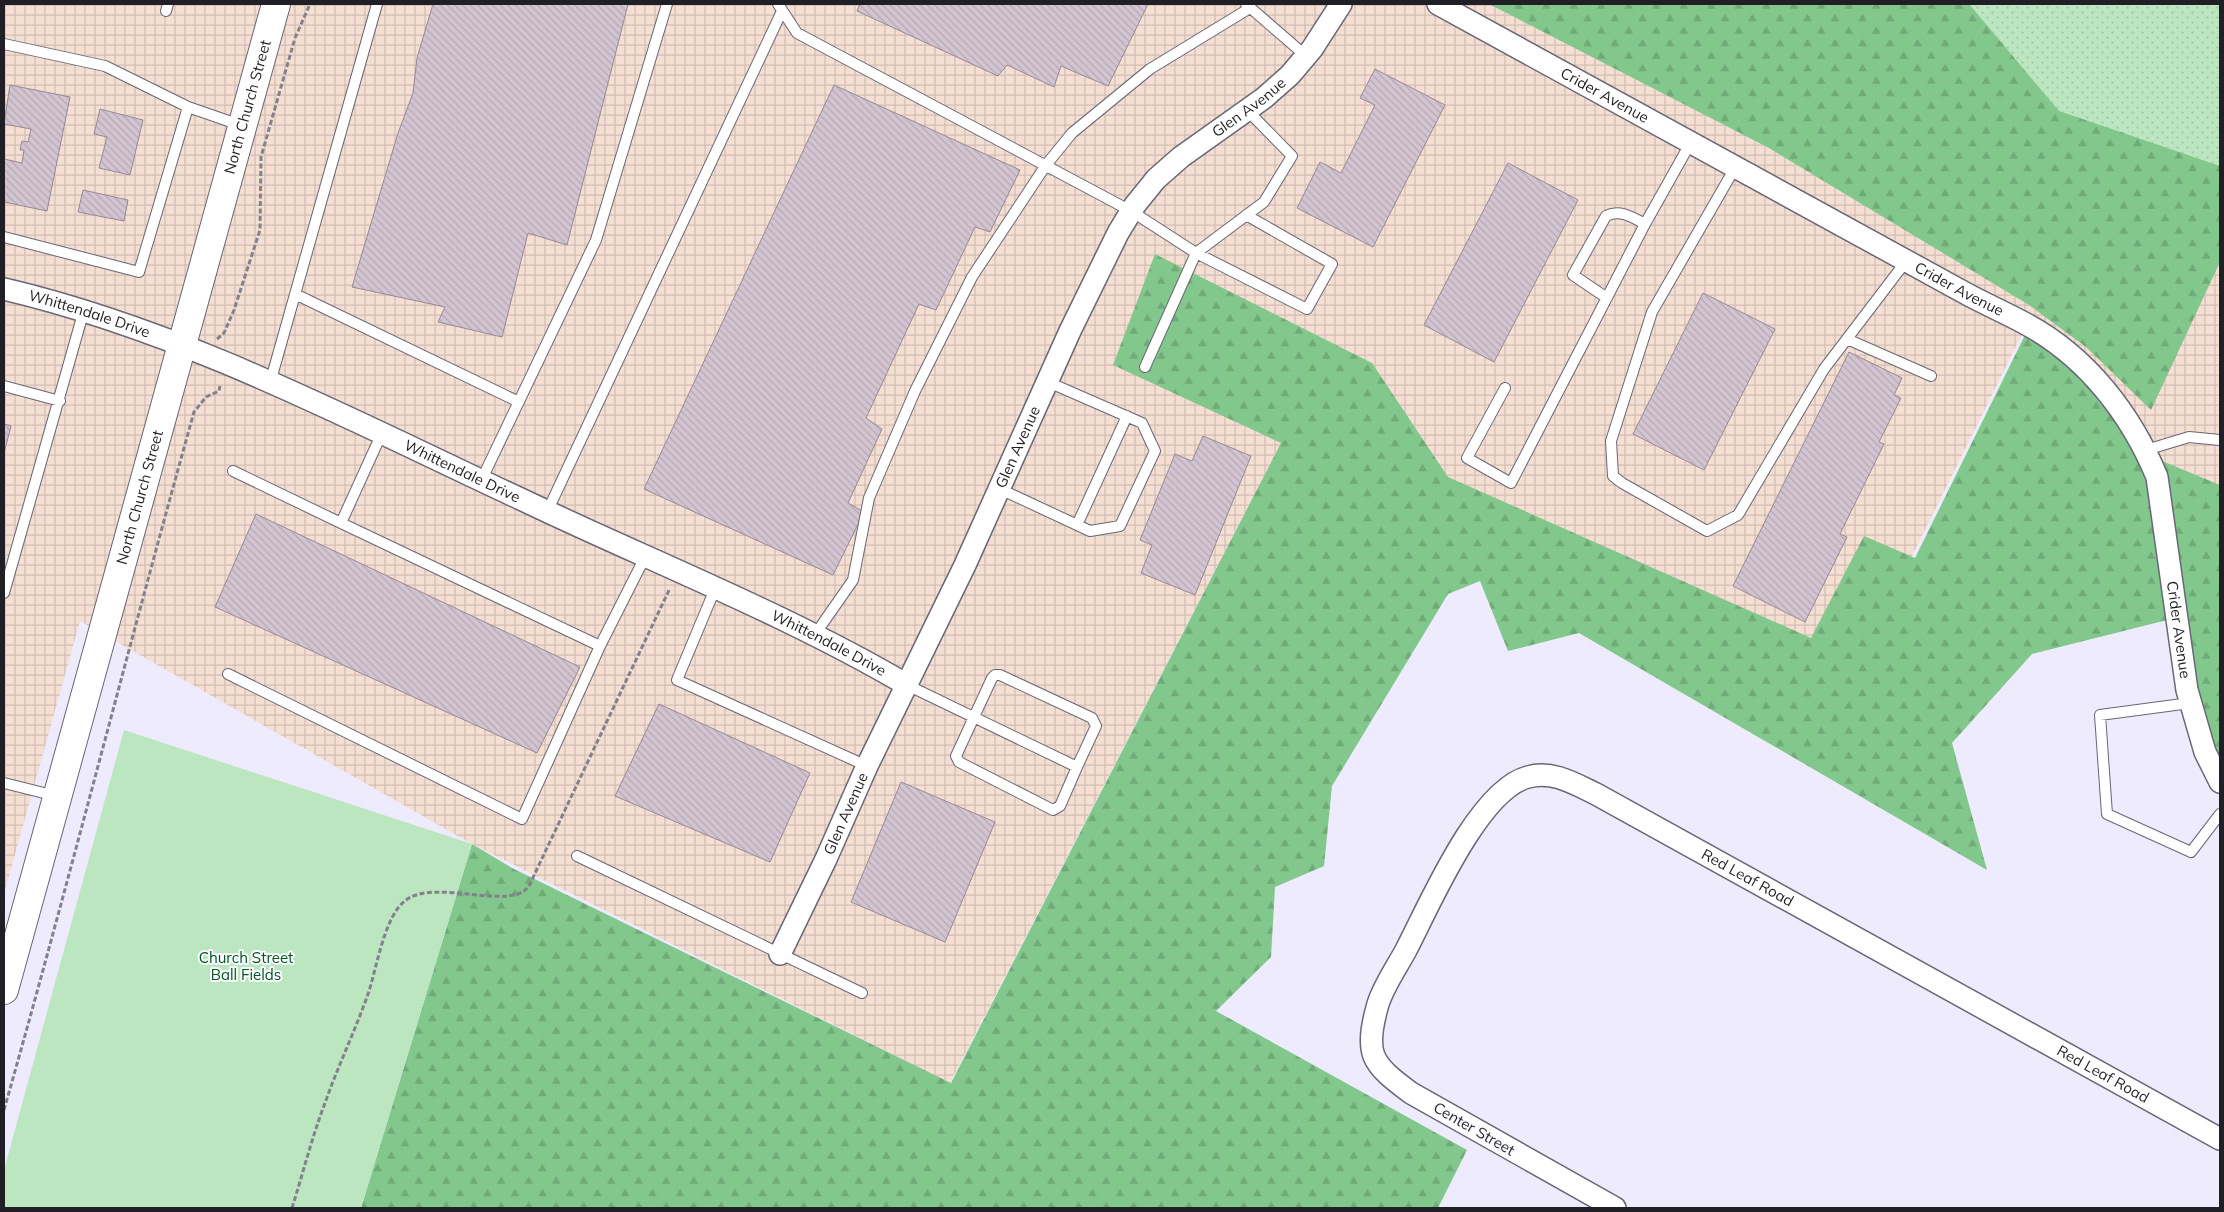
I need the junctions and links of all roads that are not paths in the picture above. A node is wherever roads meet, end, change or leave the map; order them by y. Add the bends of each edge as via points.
1 (276, 4) edge
2 (377, 4) edge
3 (667, 4) edge
4 (1341, 4) edge
5 (1438, 4) edge
6 (1248, 6) edge
7 (780, 8) edge
8 (4, 44) edge
9 (1306, 56) junction
10 (188, 107) junction
11 (1247, 110) junction
12 (241, 125) junction
13 (1691, 142) junction
14 (1046, 165) junction
15 (1736, 166) junction
16 (1131, 211) junction
17 (1246, 215) junction
18 (1646, 224) junction
19 (4, 238) edge
20 (1196, 253) junction
21 (1907, 260) junction
22 (4, 289) edge
23 (295, 294) junction
24 (1607, 298) junction
25 (84, 310) junction
26 (1847, 339) junction
27 (181, 346) junction
28 (1145, 367) dead end
29 (1931, 376) dead end
30 (1048, 382) junction
31 (270, 383) junction
32 (4, 386) edge
33 (1505, 388) dead end
34 (60, 401) junction
35 (519, 402) junction
36 (1127, 416) junction
37 (381, 435) junction
38 (2220, 440) edge
39 (2146, 450) junction
40 (233, 471) dead end
41 (481, 481) junction
42 (1000, 489) junction
43 (547, 512) junction
44 (341, 523) junction
45 (1077, 525) junction
46 (645, 556) junction
47 (716, 589) junction
48 (4, 594) edge
49 (814, 636) junction
50 (600, 646) junction
51 (228, 674) dead end
52 (907, 685) junction
53 (2190, 703) junction
54 (973, 718) junction
55 (867, 766) junction
56 (1077, 766) junction
57 (2220, 782) edge
58 (4, 783) edge
59 (57, 797) junction
60 (2220, 814) edge
61 (577, 856) dead end
62 (780, 954) junction
63 (4, 990) edge
64 (862, 993) dead end
65 (1374, 1020) joint
66 (2220, 1139) edge
67 (1615, 1208) edge

1 - 12 main road, North Church Street
2 - 23 lane
3 - 35 lane via 596,240
4 - 9 street, Glen Avenue
5 - 13 street, Crider Avenue
6 - 9 lane
6 - 14 lane via 1150,69 1072,133
7 - 14 lane via 797,33
7 - 43 lane
8 - 10 lane via 105,66
9 - 11 street, Glen Avenue via 1290,75
10 - 12 lane
10 - 19 lane via 139,272
11 - 16 street, Glen Avenue via 1181,157 1156,179
11 - 17 lane via 1292,156 1264,202
12 - 27 main road, North Church Street
13 - 15 street, Crider Avenue
13 - 18 lane
14 - 16 lane
14 - 49 lane via 972,277 915,390 869,498 854,580
15 - 21 street, Crider Avenue
15 - 26 lane via 1652,312 1611,441 1613,476 1707,531 1738,515 1824,369
16 - 20 lane
16 - 30 street, Glen Avenue via 1102,264
17 - 20 lane
17 - 20 lane via 1332,264 1307,309
18 - 24 lane
18 - 24 lane via 1622,213 1606,216 1573,275
20 - 28 lane
21 - 26 lane
21 - 39 street, Crider Avenue via 2027,324 2062,347 2097,379
22 - 25 street, Whittendale Drive
23 - 31 lane
23 - 35 lane
24 - 33 lane via 1511,483 1467,458
25 - 27 street, Whittendale Drive
25 - 34 lane
26 - 29 lane
27 - 31 street, Whittendale Drive
27 - 59 main road, North Church Street
30 - 36 lane
30 - 42 street, Glen Avenue
31 - 37 street, Whittendale Drive
32 - 34 lane
34 - 48 lane
35 - 41 lane
36 - 45 lane
36 - 45 lane via 1142,423 1155,451 1120,526 1090,531
37 - 41 street, Whittendale Drive
37 - 44 lane
38 - 39 lane via 2189,437
39 - 53 street, Crider Avenue via 2157,477
40 - 44 lane
41 - 43 street, Whittendale Drive
42 - 45 lane
42 - 52 street, Glen Avenue
43 - 46 street, Whittendale Drive
44 - 50 lane
46 - 47 street, Whittendale Drive
46 - 50 lane
47 - 49 street, Whittendale Drive
47 - 55 lane via 677,680
49 - 52 street, Whittendale Drive
50 - 51 lane via 522,819
52 - 54 lane
52 - 55 street, Glen Avenue
53 - 57 street, Crider Avenue via 2205,752
53 - 60 lane via 2100,715 2107,814 2191,852
54 - 56 lane
54 - 56 lane via 956,756 959,762 1053,810 1060,806
54 - 56 lane via 992,678 1000,675 1094,721 1096,726
55 - 62 street, Glen Avenue
58 - 59 lane
59 - 63 main road, North Church Street via 15,937
61 - 62 lane
62 - 64 lane
65 - 66 street, Red Leaf Road via 1379,1001 1460,846 1493,801 1510,786 1542,774 1558,777 1596,794
65 - 67 street, Center Street via 1374,1056 1397,1082

